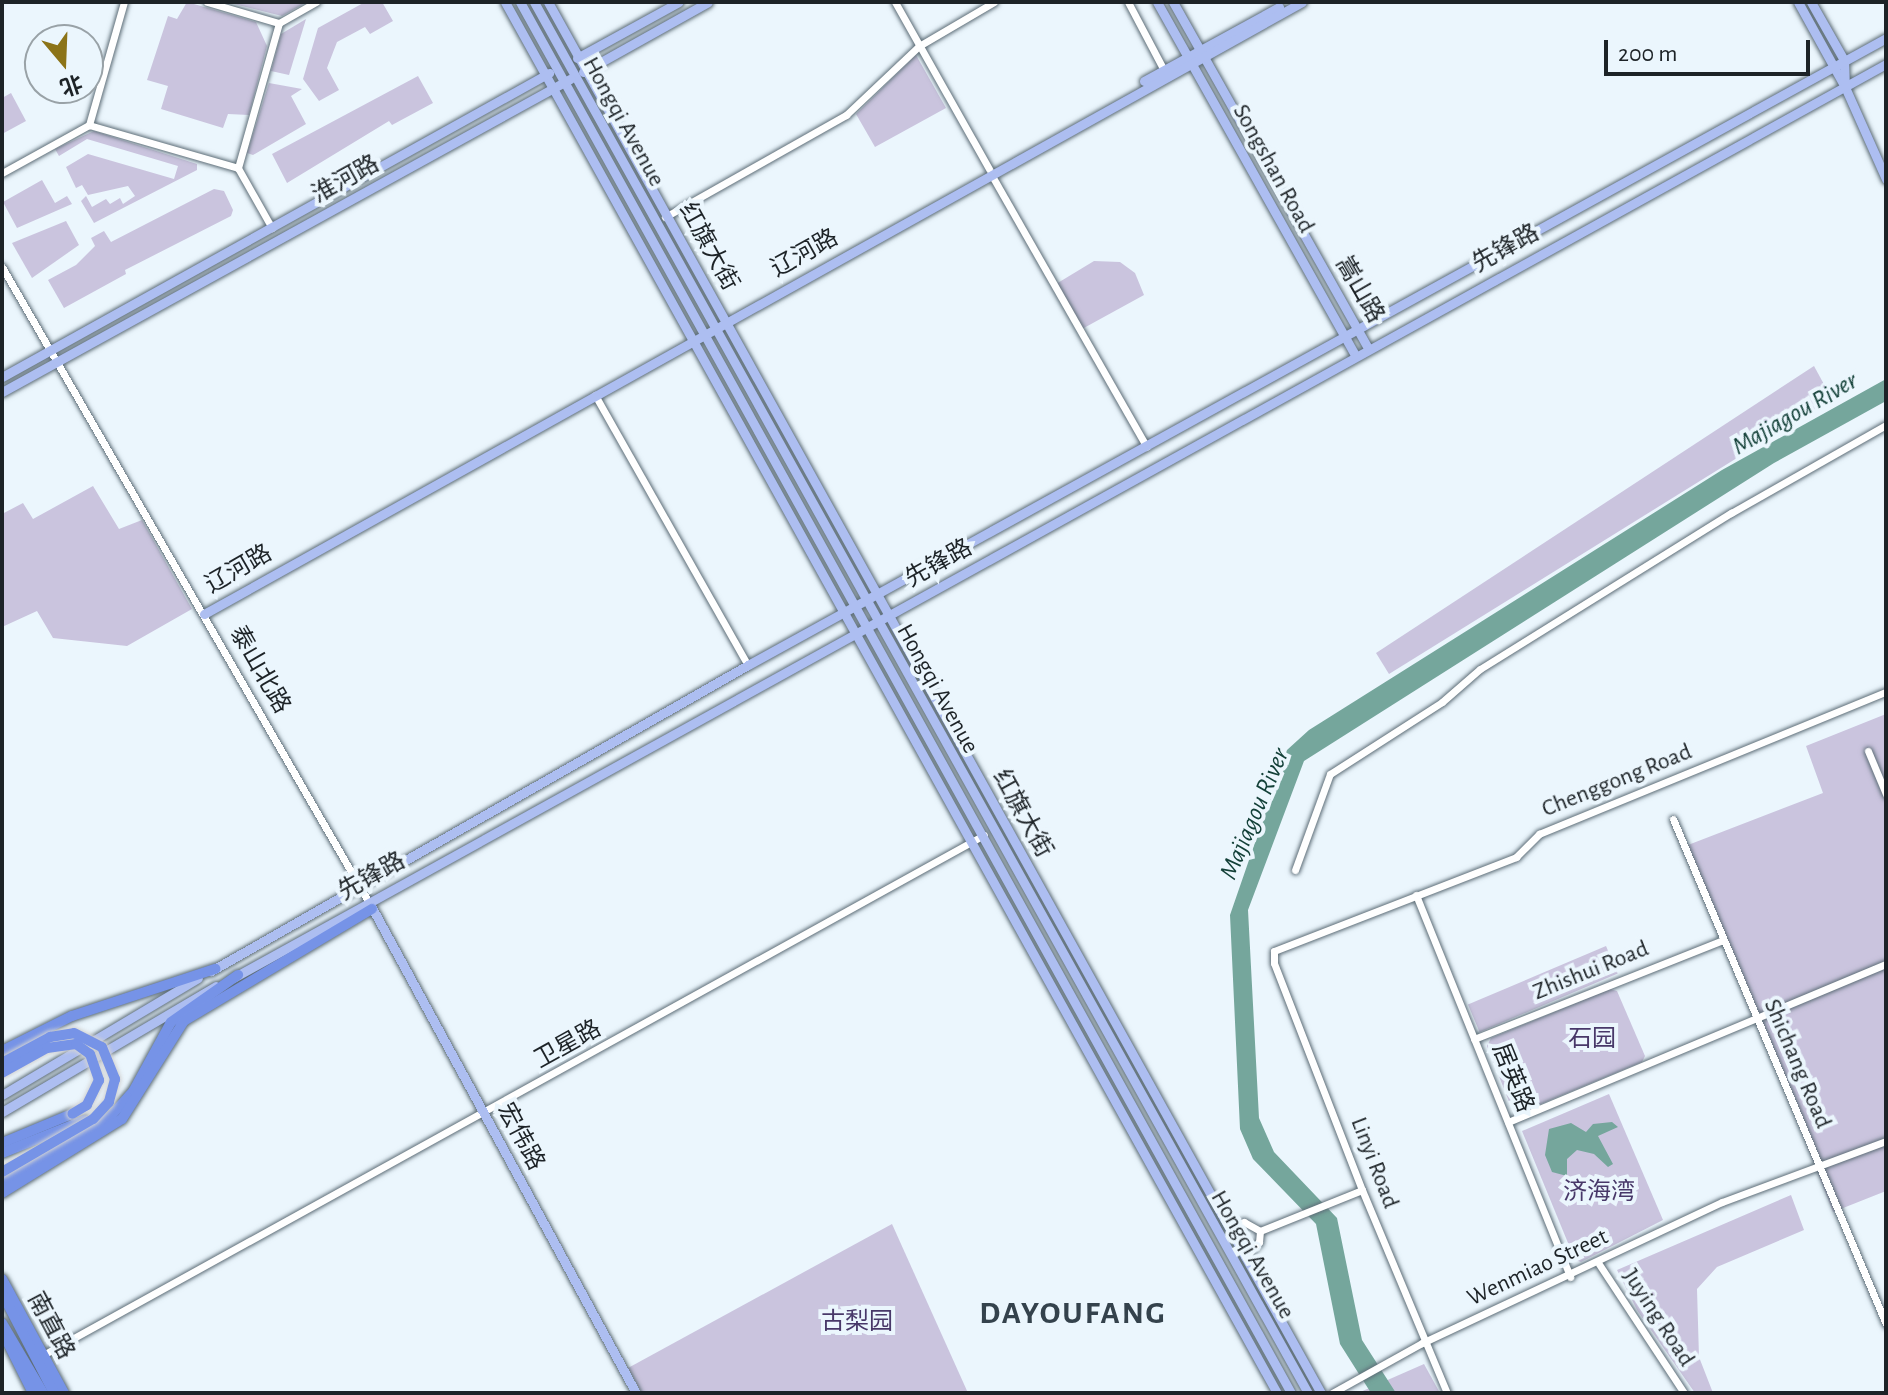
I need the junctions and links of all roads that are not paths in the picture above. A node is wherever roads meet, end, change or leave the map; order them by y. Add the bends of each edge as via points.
1 (124, 2) edge
2 (207, 2) edge
3 (316, 2) edge
4 (505, 2) edge
5 (520, 2) edge
6 (534, 2) edge
7 (548, 2) edge
8 (679, 2) edge
9 (708, 2) edge
10 (895, 2) edge
11 (994, 2) edge
12 (1128, 2) edge
13 (1157, 2) edge
14 (1173, 2) edge
15 (1289, 2) edge
16 (1302, 2) edge
17 (1798, 2) edge
18 (1811, 2) edge
19 (279, 23) junction
20 (1886, 38) edge
21 (919, 46) junction
22 (1202, 53) junction
23 (579, 57) junction
24 (1189, 60) junction
25 (1844, 60) junction
26 (568, 63) junction
27 (1886, 64) edge
28 (1832, 66) junction
29 (557, 69) junction
30 (586, 70) junction
31 (1166, 73) junction
32 (546, 75) junction
33 (575, 76) junction
34 (565, 82) junction
35 (1845, 87) junction
36 (553, 88) junction
37 (89, 125) junction
38 (238, 168) junction
39 (990, 172) junction
40 (2, 173) edge
41 (1886, 179) edge
42 (668, 215) junction
43 (656, 222) junction
44 (272, 228) junction
45 (2, 267) edge
46 (725, 319) junction
47 (713, 326) junction
48 (1358, 329) junction
49 (698, 334) junction
50 (1343, 335) junction
51 (1368, 348) junction
52 (50, 351) junction
53 (1355, 355) junction
54 (60, 360) junction
55 (2, 377) edge
56 (2, 392) edge
57 (595, 395) junction
58 (1886, 425) edge
59 (1147, 447) junction
60 (877, 597) junction
61 (866, 602) junction
62 (856, 608) junction
63 (202, 612) junction
64 (846, 613) junction
65 (887, 616) junction
66 (877, 622) junction
67 (867, 627) junction
68 (856, 633) junction
69 (748, 665) junction
70 (1886, 692) edge
71 (1868, 751) dead end
72 (1886, 794) edge
73 (1673, 819) dead end
74 (984, 835) junction
75 (973, 841) junction
76 (1295, 870) dead end
77 (359, 886) junction
78 (1416, 895) junction
79 (370, 905) junction
80 (1723, 940) junction
81 (1279, 948) joint
82 (1886, 964) edge
83 (215, 969) junction
84 (238, 975) junction
85 (1755, 1020) junction
86 (1474, 1039) junction
87 (2, 1051) edge
88 (2, 1063) edge
89 (2, 1073) edge
90 (5, 1093) edge
91 (125, 1102) junction
92 (2, 1112) edge
93 (485, 1114) junction
94 (1508, 1122) junction
95 (1886, 1141) edge
96 (2, 1143) edge
97 (2, 1153) edge
98 (1819, 1166) junction
99 (2, 1172) edge
100 (2, 1183) edge
101 (1362, 1190) junction
102 (2, 1193) edge
103 (1228, 1227) junction
104 (1260, 1231) junction
105 (1245, 1257) junction
106 (1599, 1264) junction
107 (1570, 1277) junction
108 (2, 1279) edge
109 (4, 1298) edge
110 (1886, 1324) edge
111 (2, 1326) edge
112 (1422, 1343) junction
113 (2, 1349) edge
114 (33, 1355) junction
115 (26, 1393) edge
116 (33, 1393) edge
117 (43, 1393) edge
118 (54, 1393) edge
119 (63, 1393) edge
120 (636, 1393) edge
121 (1277, 1393) edge
122 (1291, 1393) edge
123 (1308, 1393) edge
124 (1321, 1393) edge
125 (1332, 1393) edge
126 (1447, 1393) edge
127 (1684, 1393) edge

1 - 37 street
2 - 19 street
3 - 19 street
4 - 32 main road
5 - 29 main road, Hongqi Avenue
6 - 26 main road, Hongqi Avenue
7 - 23 main road, 红旗大街
8 - 23 main road, 淮河路
9 - 30 main road, 淮河路
10 - 21 street
11 - 21 street
12 - 31 street
13 - 24 main road, Songshan Road
14 - 22 main road, 嵩山路
15 - 22 main road, 辽河路
16 - 22 main road, 辽河路
17 - 28 main road
18 - 25 main road
19 - 38 street
20 - 25 main road, 先锋路
21 - 39 street
21 - 42 street via 846,115
22 - 24 main road, 辽河路
22 - 48 main road, 嵩山路
23 - 26 main road, 淮河路
23 - 30 main road, 红旗大街
24 - 31 main road, 辽河路
24 - 50 main road, Songshan Road
25 - 28 main road, 先锋路
25 - 35 main road
26 - 29 main road, 淮河路
26 - 33 main road, Hongqi Avenue
27 - 35 main road, 先锋路
28 - 35 main road
28 - 48 main road, 先锋路
29 - 32 main road, 淮河路
29 - 34 main road, Hongqi Avenue
30 - 33 main road, 淮河路
30 - 42 main road, 红旗大街
31 - 39 main road, 辽河路
32 - 36 main road
32 - 44 main road, 淮河路
33 - 34 main road, 淮河路
33 - 43 main road, Hongqi Avenue
34 - 36 main road, 淮河路
34 - 49 main road, Hongqi Avenue
35 - 41 main road
35 - 51 main road, 先锋路
36 - 49 main road
36 - 54 main road, 淮河路
37 - 38 street
37 - 40 street
38 - 44 street
39 - 46 main road, 辽河路
39 - 59 street
42 - 43 street
42 - 46 main road, 红旗大街
43 - 47 main road, Hongqi Avenue
44 - 52 main road, 淮河路
45 - 52 street, 泰山北路
46 - 47 main road, 辽河路
46 - 60 main road, 红旗大街
47 - 49 main road, 辽河路
47 - 61 main road, Hongqi Avenue
48 - 50 main road, 先锋路
48 - 51 main road, 嵩山路
49 - 57 main road, 辽河路
49 - 62 main road, Hongqi Avenue
49 - 63 main road, 辽河路
49 - 64 main road
50 - 53 main road, Songshan Road
50 - 59 main road, 先锋路
51 - 53 main road, 先锋路
52 - 54 street, 泰山北路
52 - 55 main road, 淮河路
53 - 65 main road, 先锋路
54 - 56 main road, 淮河路
54 - 63 street, 泰山北路
57 - 63 main road, 辽河路
57 - 69 street
58 - 76 street via 1731,513 1493,661 1442,702 1330,774
59 - 60 main road, 先锋路
60 - 61 main road, 先锋路
60 - 65 main road, 红旗大街
61 - 62 main road, 先锋路
61 - 66 main road, Hongqi Avenue
62 - 64 main road, 先锋路
62 - 67 main road, Hongqi Avenue
63 - 77 street, 泰山北路
64 - 68 main road
64 - 69 main road, 先锋路
65 - 66 main road, 先锋路
65 - 103 main road, 红旗大街
66 - 67 main road, 先锋路
66 - 123 main road, Hongqi Avenue
67 - 68 main road, 先锋路
67 - 74 main road, Hongqi Avenue
68 - 75 main road
68 - 79 main road, 先锋路
69 - 77 main road, 先锋路
70 - 78 street, Chenggong Road via 1539,834 1516,857
71 - 72 street
73 - 80 street, Shichang Road
74 - 75 street, 卫星路
74 - 122 main road, Hongqi Avenue
75 - 93 street, 卫星路
75 - 121 main road
77 - 79 street, 泰山北路
77 - 83 main road, 先锋路
78 - 81 street, Chenggong Road
78 - 86 street, 居英路
79 - 84 main road, 先锋路
79 - 93 main road, 宏伟路
79 - 102 highway via 192,1014 171,1035 143,1094 122,1119
80 - 85 street, Shichang Road
80 - 86 street, Zhishui Road
81 - 101 street, Linyi Road via 1274,963
82 - 85 street
83 - 87 highway via 81,1013
83 - 90 main road, 先锋路 via 139,1009
84 - 91 highway via 171,1022
84 - 92 main road, 先锋路 via 169,1010
85 - 94 street
85 - 98 street, Shichang Road
86 - 94 street, 居英路
88 - 99 highway, bridge via 50,1037 74,1033 102,1047 115,1079 109,1102 93,1119
89 - 96 highway, bridge via 68,1043 90,1054 99,1071 97,1090 87,1105
91 - 97 highway, bridge
91 - 100 highway, bridge
93 - 114 street, 卫星路
93 - 120 main road, 宏伟路
94 - 107 street, 居英路
95 - 98 street, Wenmiao Street
98 - 106 street, Wenmiao Street via 1722,1202
98 - 110 street, Shichang Road
101 - 104 street
101 - 112 street, Linyi Road
103 - 104 street via 1244,1222
103 - 105 main road, 红旗大街
104 - 105 street via 1259,1242
105 - 124 main road, 红旗大街
106 - 107 street, Wenmiao Street
106 - 127 street, Juying Road
107 - 112 street, Wenmiao Street
108 - 114 highway, 南直路
109 - 114 highway
109 - 119 highway
111 - 114 highway
111 - 116 highway
112 - 125 street, Wenmiao Street
112 - 126 street, Linyi Road
113 - 115 highway
114 - 117 highway
114 - 118 highway
114 - 119 highway, 南直路

